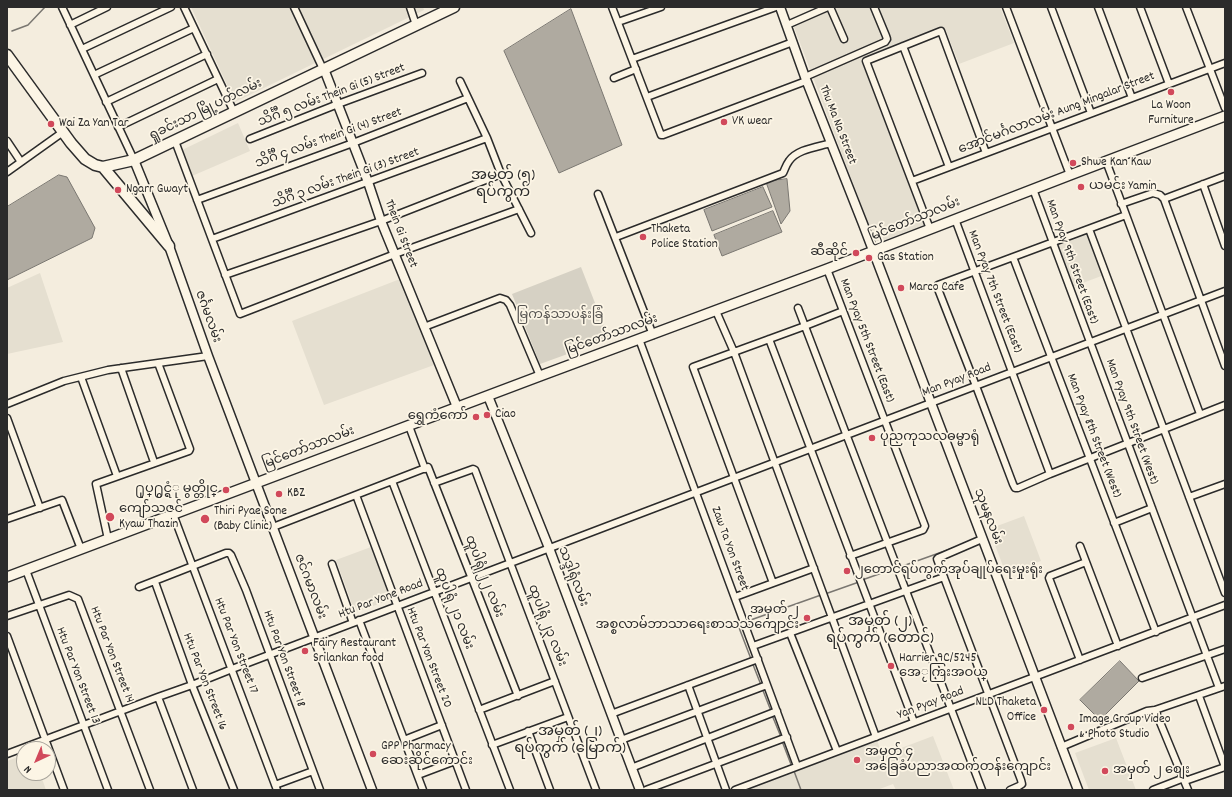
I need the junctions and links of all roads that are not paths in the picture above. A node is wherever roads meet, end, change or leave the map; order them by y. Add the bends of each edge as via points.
1 (62, 7) edge
2 (107, 7) edge
3 (171, 7) edge
4 (184, 7) edge
5 (294, 7) edge
6 (410, 7) edge
7 (454, 7) edge
8 (612, 7) edge
9 (661, 7) edge
10 (776, 7) edge
11 (780, 7) edge
12 (829, 7) edge
13 (874, 7) edge
14 (1051, 7) edge
15 (1098, 7) edge
16 (1140, 7) edge
17 (1186, 7) edge
18 (1008, 8) edge
19 (618, 22) junction
20 (70, 25) junction
21 (416, 25) junction
22 (787, 25) junction
23 (194, 28) junction
24 (844, 39) dead end
25 (794, 42) junction
26 (904, 46) junction
27 (82, 49) junction
28 (206, 54) junction
29 (7, 55) edge
30 (632, 60) junction
31 (1225, 63) edge
32 (323, 69) junction
33 (636, 69) junction
34 (1210, 69) junction
35 (422, 73) dead end
36 (94, 75) junction
37 (614, 78) dead end
38 (218, 79) junction
39 (806, 79) junction
40 (460, 81) dead end
41 (1169, 84) junction
42 (647, 97) junction
43 (468, 98) junction
44 (1132, 98) junction
45 (106, 102) junction
46 (338, 104) junction
47 (1225, 108) edge
48 (234, 112) junction
49 (1091, 113) junction
50 (1225, 116) edge
51 (118, 127) junction
52 (1052, 128) junction
53 (63, 132) junction
54 (487, 138) junction
55 (250, 139) dead end
56 (7, 141) edge
57 (176, 141) junction
58 (353, 143) junction
59 (831, 143) junction
60 (986, 153) junction
61 (134, 160) junction
62 (1106, 161) junction
63 (21, 162) junction
64 (103, 167) junction
65 (949, 167) junction
66 (7, 172) edge
67 (501, 174) junction
68 (1070, 175) junction
69 (1225, 176) edge
70 (912, 181) junction
71 (368, 182) junction
72 (1203, 184) junction
73 (1033, 189) junction
74 (598, 194) dead end
75 (1164, 199) junction
76 (197, 200) junction
77 (1121, 204) junction
78 (519, 209) junction
79 (1126, 215) junction
80 (955, 219) junction
81 (382, 221) junction
82 (930, 229) junction
83 (1090, 229) junction
84 (531, 233) dead end
85 (616, 237) junction
86 (212, 239) junction
87 (1053, 242) junction
88 (169, 246) junction
89 (1225, 246) edge
90 (873, 252) junction
91 (395, 254) junction
92 (1013, 257) junction
93 (827, 270) junction
94 (975, 272) junction
95 (225, 275) junction
96 (1225, 291) edge
97 (1200, 300) junction
98 (798, 308) dead end
99 (716, 311) junction
100 (843, 311) junction
101 (1163, 314) junction
102 (805, 326) junction
103 (424, 327) junction
104 (1126, 328) junction
105 (653, 335) junction
106 (769, 339) junction
107 (639, 340) junction
108 (1090, 342) junction
109 (734, 352) junction
110 (208, 356) junction
111 (1051, 357) junction
112 (158, 363) junction
113 (1225, 366) edge
114 (121, 368) junction
115 (1012, 372) junction
116 (81, 376) junction
117 (540, 376) junction
118 (976, 386) junction
119 (488, 396) junction
120 (931, 403) junction
121 (7, 404) edge
122 (1225, 405) edge
123 (457, 408) junction
124 (1200, 414) junction
125 (7, 418) edge
126 (884, 420) junction
127 (409, 426) junction
128 (1164, 428) junction
129 (847, 434) junction
130 (1127, 443) junction
131 (811, 449) junction
132 (1090, 458) junction
133 (154, 462) junction
134 (775, 462) junction
135 (426, 468) junction
136 (1050, 474) junction
137 (117, 476) junction
138 (734, 478) junction
139 (392, 481) junction
140 (256, 483) junction
141 (434, 483) junction
142 (1225, 484) edge
143 (696, 492) junction
144 (356, 495) junction
145 (1189, 497) junction
146 (40, 508) junction
147 (1152, 508) junction
148 (173, 514) junction
149 (7, 519) edge
150 (1114, 522) junction
151 (273, 527) junction
152 (108, 539) junction
153 (982, 539) junction
154 (887, 543) junction
155 (1080, 546) dead end
156 (549, 548) junction
157 (80, 549) junction
158 (850, 556) junction
159 (1086, 562) junction
160 (510, 563) junction
161 (332, 564) dead end
162 (193, 566) junction
163 (814, 568) junction
164 (26, 570) junction
165 (7, 577) edge
166 (944, 577) junction
167 (471, 578) junction
168 (154, 582) junction
169 (773, 583) junction
170 (139, 587) dead end
171 (905, 590) junction
172 (434, 592) junction
173 (1225, 593) edge
174 (735, 598) junction
175 (869, 604) junction
176 (1225, 605) edge
177 (39, 606) junction
178 (397, 606) junction
179 (7, 616) edge
180 (832, 618) junction
181 (1192, 618) junction
182 (356, 622) junction
183 (1156, 632) junction
184 (790, 633) junction
185 (7, 636) edge
186 (315, 637) junction
187 (753, 646) junction
188 (1118, 646) junction
189 (1225, 649) edge
190 (269, 655) junction
191 (1207, 656) junction
192 (758, 659) junction
193 (1080, 660) junction
194 (232, 669) junction
195 (1035, 677) junction
196 (1142, 678) dead end
197 (555, 681) junction
198 (688, 685) junction
199 (767, 685) junction
200 (192, 686) junction
201 (1222, 687) edge
202 (989, 694) junction
203 (518, 696) junction
204 (1199, 696) junction
205 (158, 697) junction
206 (951, 708) junction
207 (479, 710) junction
208 (1156, 710) junction
209 (121, 711) junction
210 (698, 711) junction
211 (777, 711) junction
212 (611, 714) junction
213 (568, 717) junction
214 (914, 722) junction
215 (84, 725) junction
216 (442, 725) junction
217 (528, 732) junction
218 (786, 737) junction
219 (876, 737) junction
220 (708, 739) junction
221 (46, 740) junction
222 (404, 740) junction
223 (621, 740) junction
224 (492, 745) junction
225 (1061, 747) junction
226 (837, 752) junction
227 (7, 754) edge
228 (455, 761) junction
229 (716, 764) junction
230 (797, 766) junction
231 (1225, 767) edge
232 (631, 768) junction
233 (313, 771) junction
234 (418, 775) junction
235 (1184, 779) junction
236 (276, 788) edge
237 (64, 790) edge
238 (108, 790) edge
239 (150, 790) edge
240 (193, 790) edge
241 (234, 790) edge
242 (320, 790) edge
243 (372, 790) edge
244 (423, 790) edge
245 (466, 790) edge
246 (510, 790) edge
247 (550, 790) edge
248 (596, 790) edge
249 (640, 790) edge
250 (646, 790) edge
251 (726, 790) edge
252 (735, 790) edge
253 (982, 790) edge
254 (1010, 790) edge
255 (1078, 790) edge
256 (1153, 790) edge
257 (1188, 790) edge

1 - 20 street
2 - 20 street
3 - 27 street
4 - 23 street
5 - 32 street
6 - 21 street
7 - 21 main road, ရှုခင်းသာ မြို့ပတ်လမ်း
8 - 19 street
9 - 19 street
10 - 30 street
11 - 22 street, Thu Ma Na Street
12 - 22 street
12 - 24 street
13 - 39 street via 887,39
14 - 49 street
15 - 44 street
16 - 41 street
17 - 34 street
18 - 52 street
19 - 30 street
20 - 27 street
21 - 32 main road, ရှုခင်းသာ မြို့ပတ်လမ်း
22 - 25 street, Thu Ma Na Street
23 - 28 street
23 - 36 street
25 - 39 street, Thu Ma Na Street
25 - 42 street
26 - 60 street via 941,31
26 - 65 street
26 - 70 street via 866,61
27 - 36 street
28 - 38 street
28 - 45 street
29 - 53 main road
30 - 33 street
31 - 34 street, အောင်မင်္ဂလာလမ်း Aung Mingalar Street
32 - 46 street, Thein Gi Street
32 - 48 main road, ရှုခင်းသာ မြို့ပတ်လမ်း
33 - 37 street
33 - 42 street
34 - 41 street, အောင်မင်္ဂလာလမ်း Aung Mingalar Street
34 - 47 street
35 - 46 street, သိင်္ဂီ ၅ လမ်း Thein Gi (5) Street
36 - 45 street
38 - 48 street
38 - 51 street
39 - 42 street via 663,135
39 - 59 street, Thu Ma Na Street
40 - 43 street
41 - 44 street, အောင်မင်္ဂလာလမ်း Aung Mingalar Street
43 - 54 street
43 - 58 street, သိင်္ဂီ ၄ လမ်း Thein Gi (4) Street
44 - 49 street, အောင်မင်္ဂလာလမ်း Aung Mingalar Street
45 - 51 street
46 - 55 street, သိင်္ဂီ ၅ လမ်း Thein Gi (5) Street
46 - 58 street, Thein Gi Street
48 - 57 main road, ရှုခင်းသာ မြို့ပတ်လမ်း
49 - 52 street, အောင်မင်္ဂလာလမ်း Aung Mingalar Street
50 - 62 main road, မြင်တော်သာလမ်း
51 - 61 street
52 - 60 street, အောင်မင်္ဂလာလမ်း Aung Mingalar Street
52 - 68 street
53 - 63 street
53 - 64 main road via 85,159
54 - 67 street
54 - 71 street, သိင်္ဂီ ၃ လမ်း Thein Gi (3) Street
56 - 63 street
57 - 61 main road, ရှုခင်းသာ မြို့ပတ်လမ်း
57 - 76 street
58 - 71 street, Thein Gi Street
58 - 76 street, သိင်္ဂီ ၄ လမ်း Thein Gi (4) Street
59 - 85 street via 803,151 793,157 783,173
59 - 90 street, Thu Ma Na Street
60 - 65 street, အောင်မင်္ဂလာလမ်း Aung Mingalar Street
61 - 64 main road, ရှုခင်းသာ မြို့ပတ်လမ်း
61 - 88 street, ဇင်္ဂမလမ်း
62 - 68 main road, မြင်တော်သာလမ်း
62 - 77 street
63 - 66 street
64 - 88 main road
65 - 70 street, အောင်မင်္ဂလာလမ်း Aung Mingalar Street
67 - 78 street
67 - 81 street
68 - 73 main road, မြင်တော်သာလမ်း
69 - 72 street
70 - 82 street
71 - 81 street, Thein Gi Street
71 - 86 street, သိင်္ဂီ ၃ လမ်း Thein Gi (3) Street
72 - 75 street
72 - 89 street
73 - 80 main road, မြင်တော်သာလမ်း
73 - 87 street, Man Pyay 9th Street (East)
74 - 85 street
75 - 77 street via 1153,193
75 - 97 street
76 - 86 street
77 - 79 street
78 - 84 street
78 - 91 street
79 - 83 street
79 - 101 street
80 - 82 main road, မြင်တော်သာလမ်း
80 - 94 street, Man Pyay 7th Street (East)
81 - 91 street, Thein Gi Street
81 - 95 street
82 - 90 main road, မြင်တော်သာလမ်း
83 - 87 street
83 - 104 street
85 - 105 street
86 - 95 street
87 - 92 street
87 - 108 street, Man Pyay 9th Street (East)
88 - 110 street, ဇင်္ဂမလမ်း
90 - 93 main road, မြင်တော်သာလမ်း
90 - 120 street, သုမနလမ်း
91 - 95 street via 240,314
91 - 103 street, Thein Gi Street
92 - 94 street
92 - 111 street, Man Pyay 8th Street (West)
93 - 99 main road, မြင်တော်သာလမ်း
93 - 100 street, Man Pyay 5th Street (East)
94 - 115 street, Man Pyay 7th Street (East)
94 - 118 street via 938,286 938,290
96 - 97 street, Man Pyay Road
97 - 101 street, Man Pyay Road
97 - 113 street
98 - 102 street
99 - 105 main road, မြင်တော်သာလမ်း
99 - 109 street
100 - 102 street
100 - 126 street, Man Pyay 5th Street (East)
101 - 104 street, Man Pyay Road
101 - 124 street
102 - 106 street
102 - 129 street
103 - 117 street via 500,298 506,300
103 - 123 street, Thein Gi Street
104 - 108 street, Man Pyay Road
104 - 128 street
105 - 107 main road, မြင်တော်သာလမ်း
106 - 109 street
106 - 131 street
107 - 117 main road, မြင်တော်သာလမ်း
107 - 143 street, Zaw Ta Yon Street
108 - 111 street, Man Pyay Road
108 - 130 street, Man Pyay 9th Street (West)
109 - 134 street
109 - 138 street via 693,367
110 - 112 street
110 - 140 street, ဇင်္ဂမလမ်း
111 - 115 street, Man Pyay Road
111 - 132 street, Man Pyay 8th Street (West)
112 - 114 street
112 - 133 street via 190,449
114 - 116 street
114 - 133 street
115 - 118 street, Man Pyay Road
115 - 136 street, Man Pyay 7th Street (East)
116 - 121 street
116 - 137 street
117 - 119 main road, မြင်တော်သာလမ်း
118 - 120 street, Man Pyay Road
118 - 136 street via 1015,488
119 - 123 main road, မြင်တော်သာလမ်း
119 - 156 street, သဒ္ဒါရုံလမ်း
120 - 126 street, Man Pyay Road
120 - 153 street, သုမနလမ်း
122 - 124 street
123 - 127 main road, မြင်တော်သာလမ်း
124 - 128 street
125 - 146 street
126 - 129 street, Man Pyay Road
126 - 154 street, Man Pyay 5th Street (East) via 925,527
127 - 135 street, ထူပါရုံ ၂၂ လမ်း
127 - 140 main road, မြင်တော်သာလမ်း
128 - 130 street
128 - 145 street
129 - 131 street, Man Pyay Road
129 - 154 street
130 - 132 street
130 - 147 street, Man Pyay 9th Street (West)
131 - 134 street, Man Pyay Road
131 - 158 street
132 - 136 street
132 - 150 street, Man Pyay 8th Street (West)
133 - 137 street
134 - 138 street, Man Pyay Road
134 - 163 street
135 - 139 street
135 - 141 street, ထူပါရုံ ၂၂ လမ်း
137 - 152 street via 96,486
138 - 143 street, Man Pyay Road
138 - 169 street
139 - 144 street
139 - 172 street, ထူပါရုံ ၂၁ လမ်း
140 - 148 main road, မြင်တော်သာလမ်း
140 - 151 street, ဇင်ဂမာလမ်း
141 - 160 street, ထူပါရုံ ၂၃ လမ်း via 474,470
141 - 167 street, ထူပါရုံ ၂၂ လမ်း
142 - 145 street
143 - 156 street, Htu Par Yone Road
143 - 174 street, Zaw Ta Yon Street
144 - 151 street
144 - 178 street, Htu Par Yon Street 20
145 - 173 street
146 - 149 street
146 - 157 street via 62,500
147 - 150 street
147 - 181 street, Man Pyay 9th Street (West)
148 - 152 main road, မြင်တော်သာလမ်း
148 - 162 street, Htu Par Yon Street 17
150 - 183 street, Man Pyay 8th Street (West)
151 - 186 street, ဇင်ဂမာလမ်း
152 - 157 main road, မြင်တော်သာလမ်း
153 - 166 street via 938,558
153 - 195 street, သုမနလမ်း
154 - 158 street
154 - 171 street
155 - 159 street
156 - 160 street, Htu Par Yone Road
156 - 212 street, သဒ္ဒါရုံလမ်း
157 - 164 main road, မြင်တော်သာလမ်း
158 - 175 street
159 - 188 street
159 - 193 street via 1049,578
160 - 167 street, Htu Par Yone Road
160 - 197 street, ထူပါရုံ ၂၃ လမ်း
161 - 182 street
162 - 168 street
162 - 190 street, Htu Par Yon Street 18 via 226,553 231,555
162 - 194 street, Htu Par Yon Street 17
163 - 169 street
163 - 180 street
164 - 165 main road, မြင်တော်သာလမ်း
164 - 177 street, Htu Par Yon Street 13
166 - 171 street
166 - 202 street
167 - 172 street, Htu Par Yone Road
167 - 203 street, ထူပါရုံ ၂၂ လမ်း
168 - 170 street
168 - 200 street, Htu Par Yon Street 16
169 - 174 street
171 - 175 street
171 - 206 street
172 - 178 street, Htu Par Yone Road
172 - 207 street, ထူပါရုံ ၂၁ လမ်း
174 - 187 street, Zaw Ta Yon Street
175 - 180 street
175 - 214 street
176 - 181 street, Yan Pyay Road
177 - 179 street, Htu Par Yon Street 14
177 - 209 street, Htu Par Yon Street 14 via 69,595 78,599
177 - 215 street, Htu Par Yon Street 13
178 - 182 street, Htu Par Yone Road
178 - 216 street, Htu Par Yon Street 20
180 - 184 street
180 - 219 street
181 - 183 street, Yan Pyay Road
181 - 191 street, Man Pyay 9th Street (West)
182 - 186 street, Htu Par Yone Road
182 - 222 street
183 - 188 street, Yan Pyay Road
184 - 187 street
184 - 226 street
185 - 221 street
186 - 190 street, Htu Par Yone Road
186 - 243 street, ဇင်ဂမာလမ်း
187 - 192 street, Zaw Ta Yon Street
188 - 193 street, Yan Pyay Road
189 - 191 street
190 - 194 street, Htu Par Yone Road
190 - 233 street, Htu Par Yon Street 18
191 - 196 street
191 - 201 street, Man Pyay 9th Street (West)
192 - 198 street
192 - 199 street, Zaw Ta Yon Street
193 - 195 street, Yan Pyay Road
194 - 200 street, Htu Par Yone Road
194 - 236 street, Htu Par Yon Street 17
195 - 202 street, Yan Pyay Road
195 - 225 street, သုမနလမ်း
197 - 203 street
197 - 213 street, ထူပါရုံ ၂၃ လမ်း
198 - 210 street
198 - 212 street
199 - 210 street
199 - 211 street, Zaw Ta Yon Street
200 - 205 street, Htu Par Yone Road
200 - 241 street, Htu Par Yon Street 16
201 - 204 street
202 - 206 street, Yan Pyay Road
202 - 254 street via 1022,784
203 - 207 street
204 - 208 street
204 - 231 street
205 - 209 street, Htu Par Yone Road
205 - 240 street
206 - 214 street, Yan Pyay Road
206 - 253 street
207 - 224 street, ထူပါရုံ ၂၁ လမ်း
208 - 225 street via 1147,711
208 - 235 street
209 - 215 street, Htu Par Yone Road
209 - 239 street, Htu Par Yon Street 14
210 - 220 street
210 - 223 street
211 - 218 street, Zaw Ta Yon Street
211 - 220 street
212 - 223 street, သဒ္ဒါရုံလမ်း
213 - 217 street
213 - 248 street, ထူပါရုံ ၂၃ လမ်း
214 - 219 street, Yan Pyay Road
215 - 221 street, Htu Par Yone Road
215 - 238 street, Htu Par Yon Street 13
216 - 222 street
216 - 228 street, Htu Par Yon Street 20
217 - 224 street
217 - 247 street
218 - 229 street
218 - 230 street, Zaw Ta Yon Street
219 - 226 street, Yan Pyay Road
220 - 229 street
220 - 232 street
221 - 227 street, Htu Par Yone Road
221 - 237 street
222 - 234 street
223 - 232 street, သဒ္ဒါရုံလမ်း
224 - 246 street, ထူပါရုံ ၂၁ လမ်း
225 - 255 street, သုမနလမ်း
226 - 230 street, Yan Pyay Road
228 - 234 street
228 - 245 street, Htu Par Yon Street 20
229 - 250 street
229 - 251 street
230 - 252 street, Yan Pyay Road
231 - 235 street
232 - 249 street, သဒ္ဒါရုံလမ်း
233 - 236 street
233 - 242 street, Htu Par Yon Street 18
234 - 244 street
235 - 256 street
235 - 257 street

